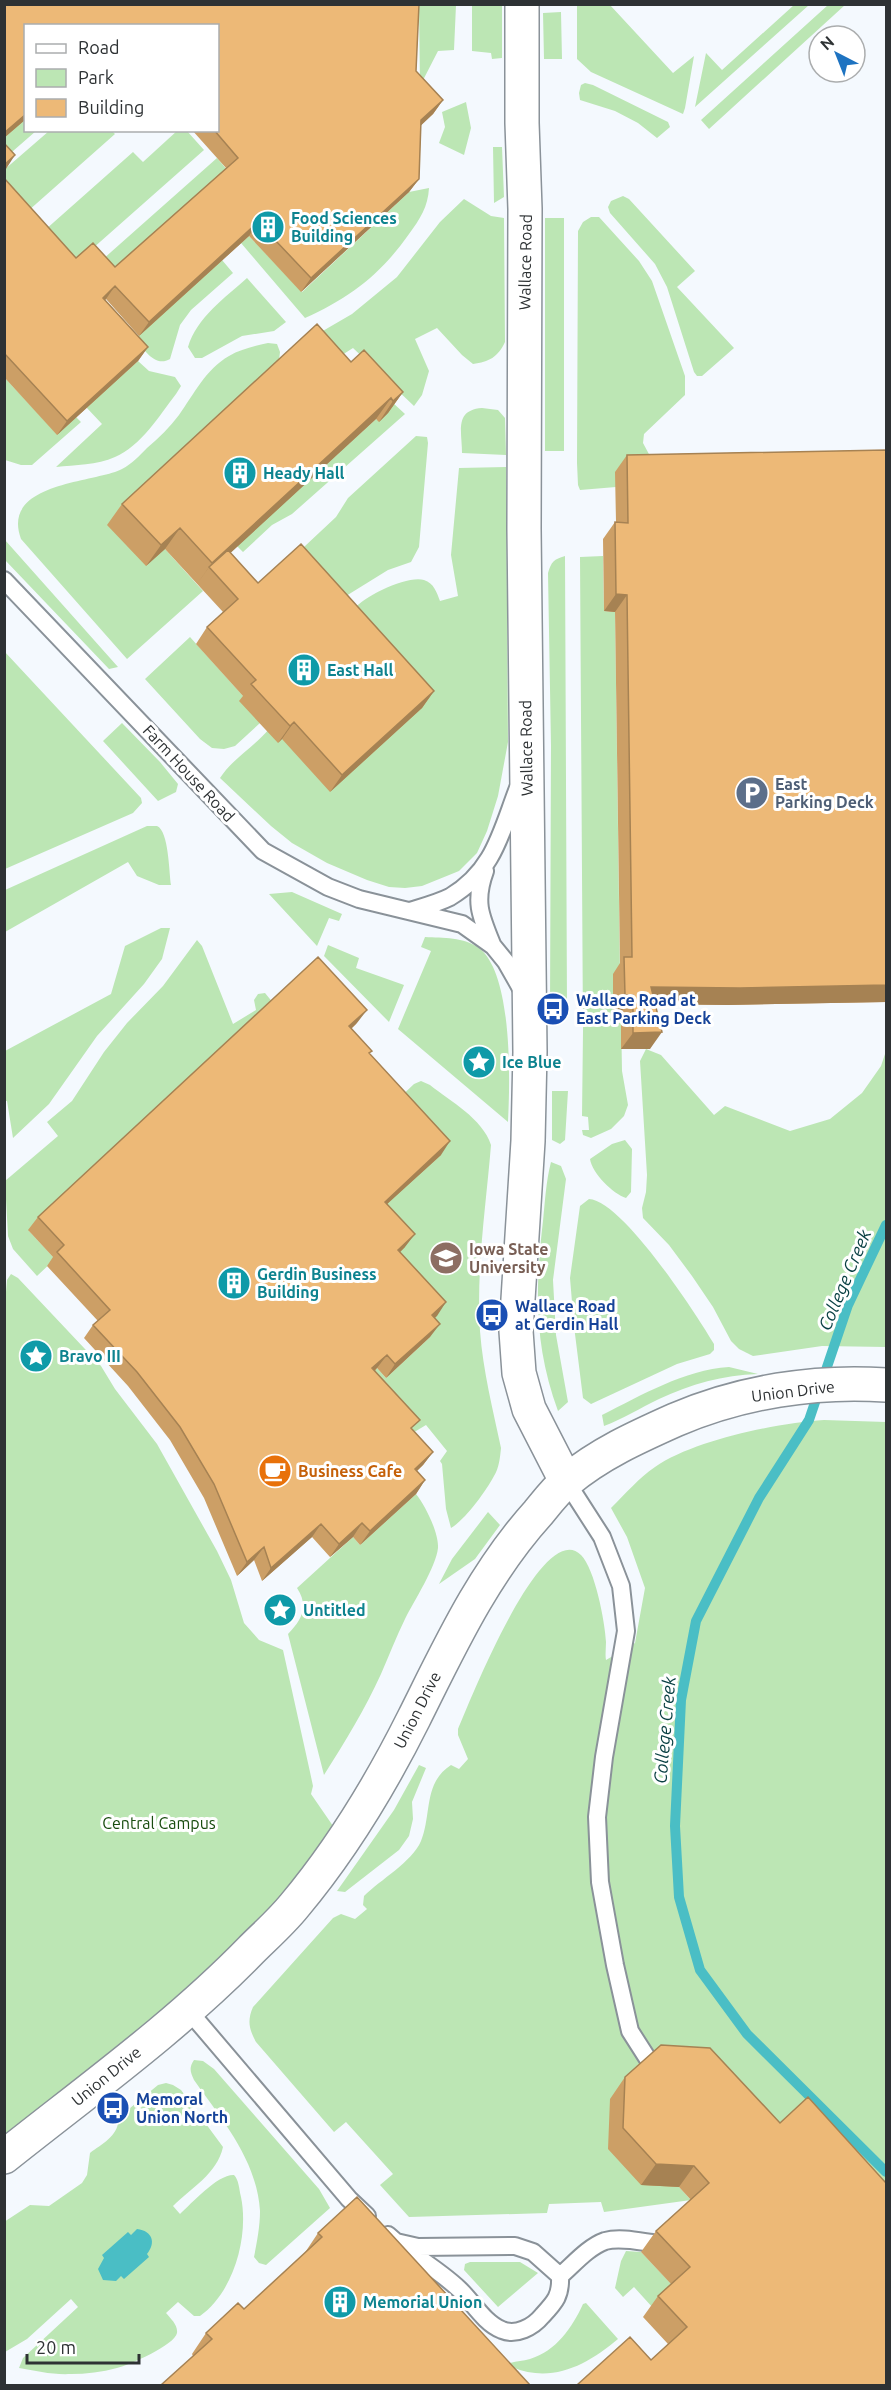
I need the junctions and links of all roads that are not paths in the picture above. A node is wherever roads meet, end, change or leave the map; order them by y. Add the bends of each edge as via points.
1 (522, 4) edge
2 (4, 580) edge
3 (526, 768) junction
4 (489, 862) junction
5 (409, 912) junction
6 (493, 946) junction
7 (529, 1004) junction
8 (880, 1385) edge
9 (566, 1481) junction
10 (188, 2010) junction
11 (653, 2067) edge
12 (4, 2157) edge
13 (396, 2242) junction
14 (652, 2243) dead end
15 (561, 2276) junction

1 - 3 street, Wallace Road
2 - 5 lane, Farm House Road via 263,851 328,887
3 - 4 lane
3 - 7 street, Wallace Road
4 - 5 lane via 472,882 448,898
4 - 6 lane via 478,890 481,918
5 - 6 lane, Farm House Road via 462,924
6 - 7 lane, Farm House Road
7 - 9 street, Wallace Road via 528,1141 516,1331 519,1373 529,1409
8 - 9 street, Union Drive via 768,1391 729,1400 640,1436
9 - 10 street, Union Drive via 514,1539 484,1583 378,1785 310,1886 293,1908
9 - 11 lane via 602,1537 621,1586 626,1631 597,1817 600,1882 630,2031
10 - 12 street, Union Drive
10 - 13 lane via 349,2199
13 - 15 lane via 418,2247 515,2246 533,2252
13 - 15 lane via 457,2288 503,2331 522,2331 538,2320 561,2290
14 - 15 lane via 605,2241

